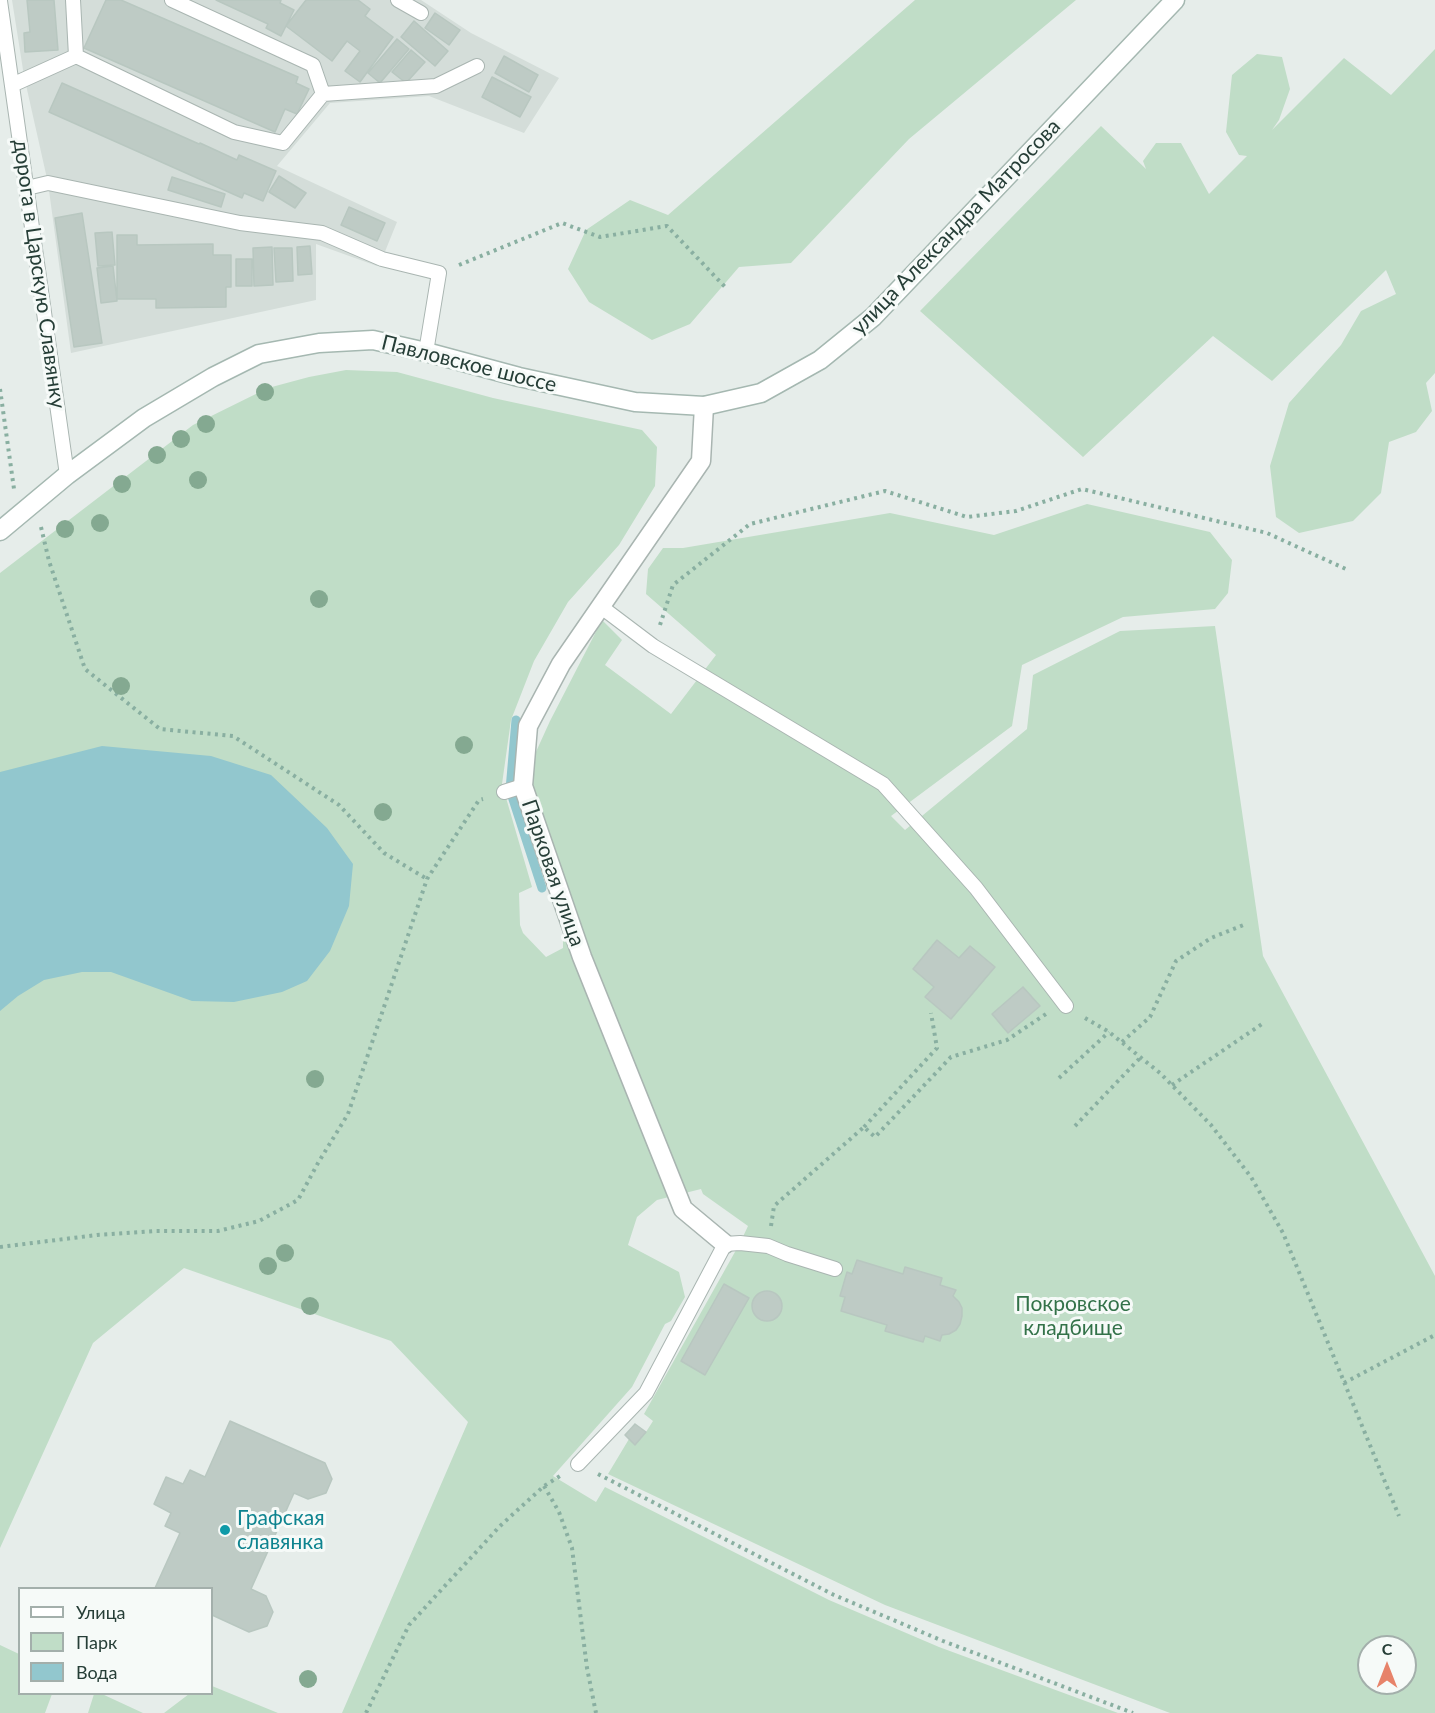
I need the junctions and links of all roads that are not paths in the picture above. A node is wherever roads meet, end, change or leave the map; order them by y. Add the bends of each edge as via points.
1 (74, 0) edge
2 (172, 0) edge
3 (398, 0) edge
4 (1175, 0) edge
5 (0, 1) edge
6 (421, 13) dead end
7 (76, 56) junction
8 (477, 66) dead end
9 (12, 85) junction
10 (323, 94) junction
11 (27, 188) junction
12 (426, 352) junction
13 (704, 406) junction
14 (67, 475) junction
15 (0, 531) edge
16 (600, 606) junction
17 (1066, 1006) road end
18 (725, 1244) junction
19 (836, 1269) dead end
20 (578, 1464) road end

1 - 7 lane
2 - 10 lane via 314,65
3 - 6 lane
4 - 13 main road, улица Александра Матросова via 873,317 820,360 761,393
5 - 9 lane, дорога в Царскую Славянку
7 - 9 lane
7 - 10 lane via 234,132 283,143
8 - 10 lane via 436,86
9 - 11 lane, дорога в Царскую Славянку
11 - 12 lane via 48,183 240,223 322,233 382,259 439,273
11 - 14 lane, дорога в Царскую Славянку
12 - 13 main road, Павловское шоссе via 635,402
12 - 14 main road, Павловское шоссе via 373,340 319,343 259,354 144,418
13 - 16 main road, Парковая улица via 701,461
14 - 15 main road, Павловское шоссе
16 - 17 lane via 653,646 883,783 976,888
16 - 18 main road, Парковая улица via 561,664 528,726 514,789 683,1209
18 - 19 lane via 768,1246
18 - 20 lane via 646,1393

